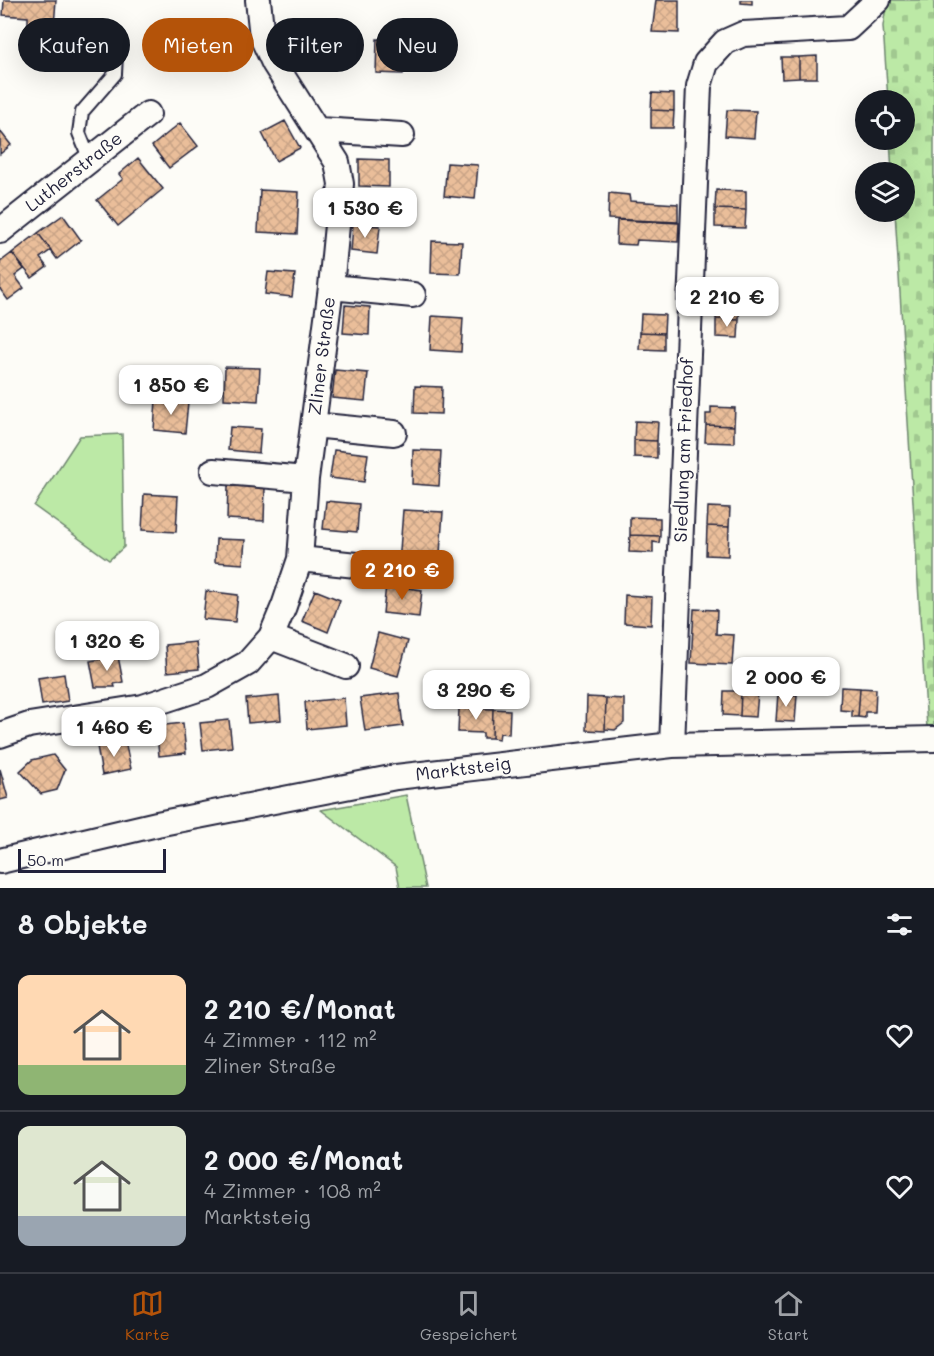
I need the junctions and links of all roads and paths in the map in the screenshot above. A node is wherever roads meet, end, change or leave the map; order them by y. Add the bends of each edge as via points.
1 (258, 0) edge
2 (878, 0) edge
3 (115, 72) edge
4 (148, 114) dead end
5 (319, 130) junction
6 (402, 135) dead end
7 (90, 160) junction
8 (0, 231) edge
9 (332, 287) junction
10 (413, 295) dead end
11 (313, 425) junction
12 (394, 433) dead end
13 (213, 471) dead end
14 (306, 479) junction
15 (300, 559) junction
16 (375, 567) dead end
17 (271, 637) junction
18 (346, 666) dead end
19 (0, 735) edge
20 (934, 739) edge
21 (672, 745) junction
22 (0, 861) edge

1 - 5 street, Zliner Straße via 262,37 294,96
2 - 21 street, Siedlung am Friedhof via 848,28 743,34 725,42 706,63 699,86
3 - 7 lane via 82,112 79,133
4 - 7 street, Lutherstraße
5 - 6 street
5 - 9 street, Zliner Straße via 337,162 341,184
7 - 8 street, Lutherstraße
9 - 10 street, Zliner Straße
9 - 11 street, Zliner Straße
11 - 12 street, Zliner Straße
11 - 14 street, Zliner Straße
13 - 14 street
14 - 15 street, Zliner Straße
15 - 16 street
15 - 17 street, Zliner Straße
17 - 18 street
17 - 19 street, Zliner Straße via 249,663 207,687 143,707 29,725
20 - 21 street, Marktsteig
21 - 22 street, Marktsteig via 396,777 157,824

